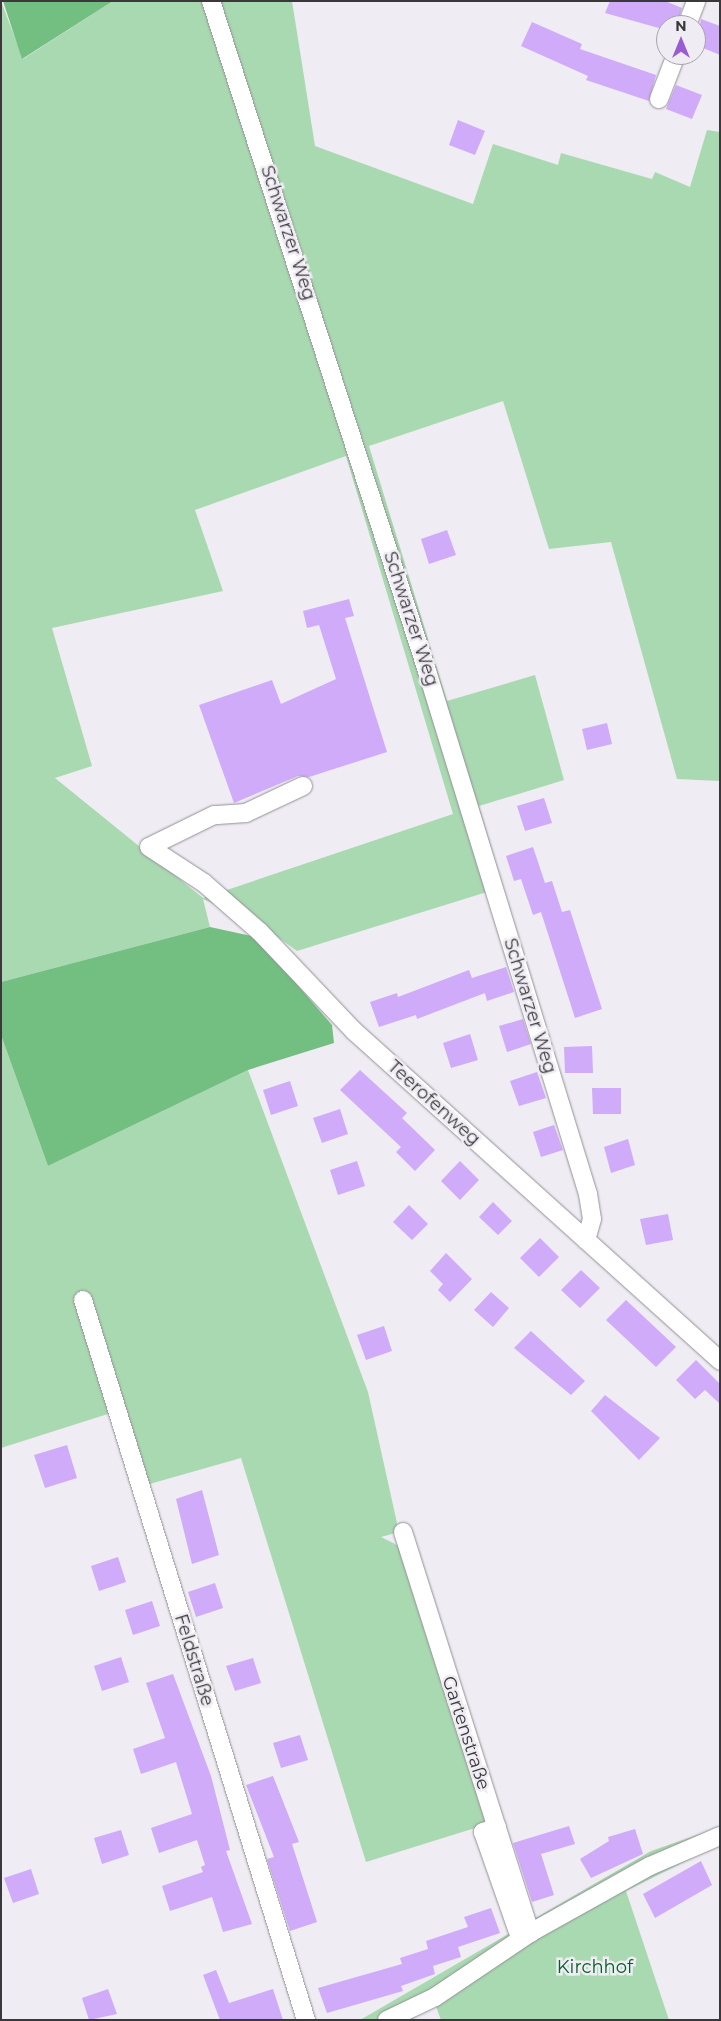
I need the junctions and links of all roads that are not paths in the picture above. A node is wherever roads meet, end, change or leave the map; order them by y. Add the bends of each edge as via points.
1 (212, 1) edge
2 (696, 1) edge
3 (691, 15) edge
4 (672, 65) edge
5 (660, 99) dead end
6 (303, 786) dead end
7 (586, 1240) junction
8 (82, 1300) dead end
9 (720, 1361) edge
10 (403, 1532) dead end
11 (720, 1836) edge
12 (525, 1937) junction
13 (306, 2020) edge
14 (387, 2020) edge

1 - 7 street, Schwarzer Weg via 427,671 588,1194 592,1219
2 - 3 street
4 - 5 street
6 - 7 street, Teerofenweg via 246,813 214,815 149,847 204,883 260,932 354,1031
7 - 9 street, Teerofenweg
8 - 13 street, Feldstraße
10 - 12 street, Gartenstraße via 497,1827
11 - 12 street via 650,1866
12 - 14 street via 434,1997

